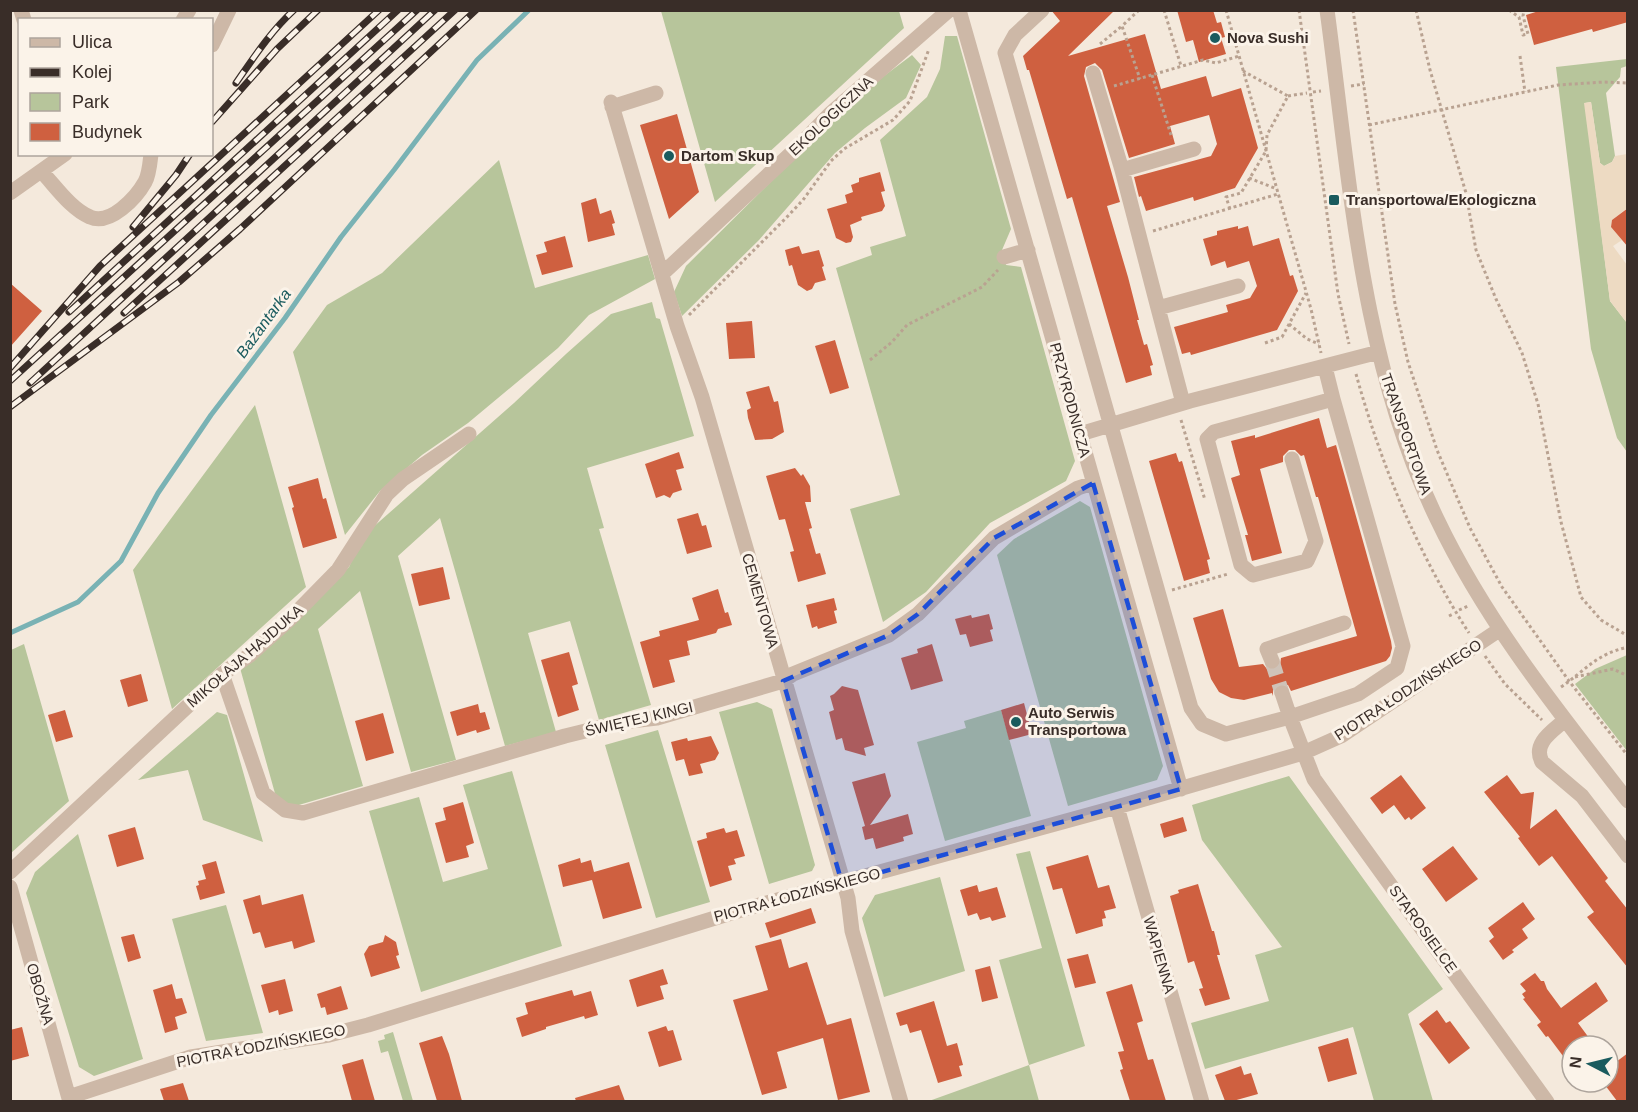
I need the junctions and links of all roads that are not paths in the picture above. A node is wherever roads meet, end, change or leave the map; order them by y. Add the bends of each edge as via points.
1 (229, 10) edge
2 (950, 10) edge
3 (959, 10) edge
4 (1042, 10) edge
5 (1327, 10) edge
6 (213, 43) edge
7 (1093, 73) dead end
8 (656, 93) dead end
9 (1194, 150) dead end
10 (62, 156) edge
11 (152, 156) edge
12 (1122, 170) junction
13 (42, 172) junction
14 (10, 194) edge
15 (1028, 250) junction
16 (1004, 257) road end
17 (662, 274) junction
18 (1238, 286) dead end
19 (1158, 308) junction
20 (1379, 352) junction
21 (1325, 367) junction
22 (1333, 399) junction
23 (1180, 404) junction
24 (1112, 424) junction
25 (469, 434) dead end
26 (1080, 434) junction
27 (1292, 459) dead end
28 (1093, 483) junction
29 (1344, 623) dead end
30 (1500, 630) junction
31 (1272, 661) dead end
32 (222, 674) junction
33 (783, 681) junction
34 (1282, 693) tunnel mouth
35 (1290, 717) junction
36 (1565, 720) junction
37 (1303, 753) junction
38 (1181, 789) junction
39 (1628, 801) edge
40 (1117, 807) junction
41 (1628, 856) edge
42 (10, 872) edge
43 (842, 883) junction
44 (10, 887) edge
45 (69, 1099) edge
46 (901, 1101) edge
47 (1202, 1101) edge
48 (1547, 1101) edge

1 - 6 street
2 - 17 street, EKOLOGICZNA via 830,114
3 - 15 street, PRZYRODNICZA
4 - 24 street via 1015,35 1005,53
5 - 20 street, TRANSPORTOWA via 1364,281
7 - 12 street
8 - 17 street, CEMENTOWA via 612,104
9 - 12 street
10 - 13 street
11 - 13 street via 146,181 110,217 91,218 71,204
12 - 19 street
13 - 14 street
15 - 16 street
15 - 26 street, PRZYRODNICZA
17 - 33 street, CEMENTOWA via 702,397
18 - 19 street
19 - 23 street
20 - 21 street
20 - 30 street, TRANSPORTOWA via 1399,420 1436,519
21 - 22 street
21 - 23 street
22 - 27 street via 1215,432 1207,439 1241,565 1253,574 1307,561 1316,541
22 - 35 street via 1403,646 1397,668 1358,694
23 - 24 street
24 - 26 street
24 - 35 street via 1191,708 1202,724 1226,734
25 - 32 street, MIKOŁAJA HAJDUKA via 387,494 338,570 250,655
26 - 28 street, PRZYRODNICZA
28 - 33 street, ŚWIĘTEJ KINGI via 994,538 918,614 890,635
28 - 38 street, PRZYRODNICZA
29 - 31 street via 1268,649
30 - 36 street, TRANSPORTOWA
30 - 37 street, PIOTRA ŁODZIŃSKIEGO via 1341,736
32 - 33 street, ŚWIĘTEJ KINGI via 262,793 285,810 303,813 565,736 657,718
32 - 42 street, MIKOŁAJA HAJDUKA
33 - 43 street, CEMENTOWA
34 - 35 street, STAROSIELCE
35 - 37 street, STAROSIELCE
36 - 39 street, TRANSPORTOWA
36 - 41 street via 1542,742 1539,757 1582,796
37 - 38 street, PIOTRA ŁODZIŃSKIEGO
37 - 48 street, STAROSIELCE via 1314,779
38 - 40 street, PIOTRA ŁODZIŃSKIEGO
40 - 43 street, PIOTRA ŁODZIŃSKIEGO
40 - 47 street, WAPIENNA
43 - 45 street, PIOTRA ŁODZIŃSKIEGO via 730,913 358,1027 191,1057
43 - 46 street, CEMENTOWA
44 - 45 street, OBOŹNA

